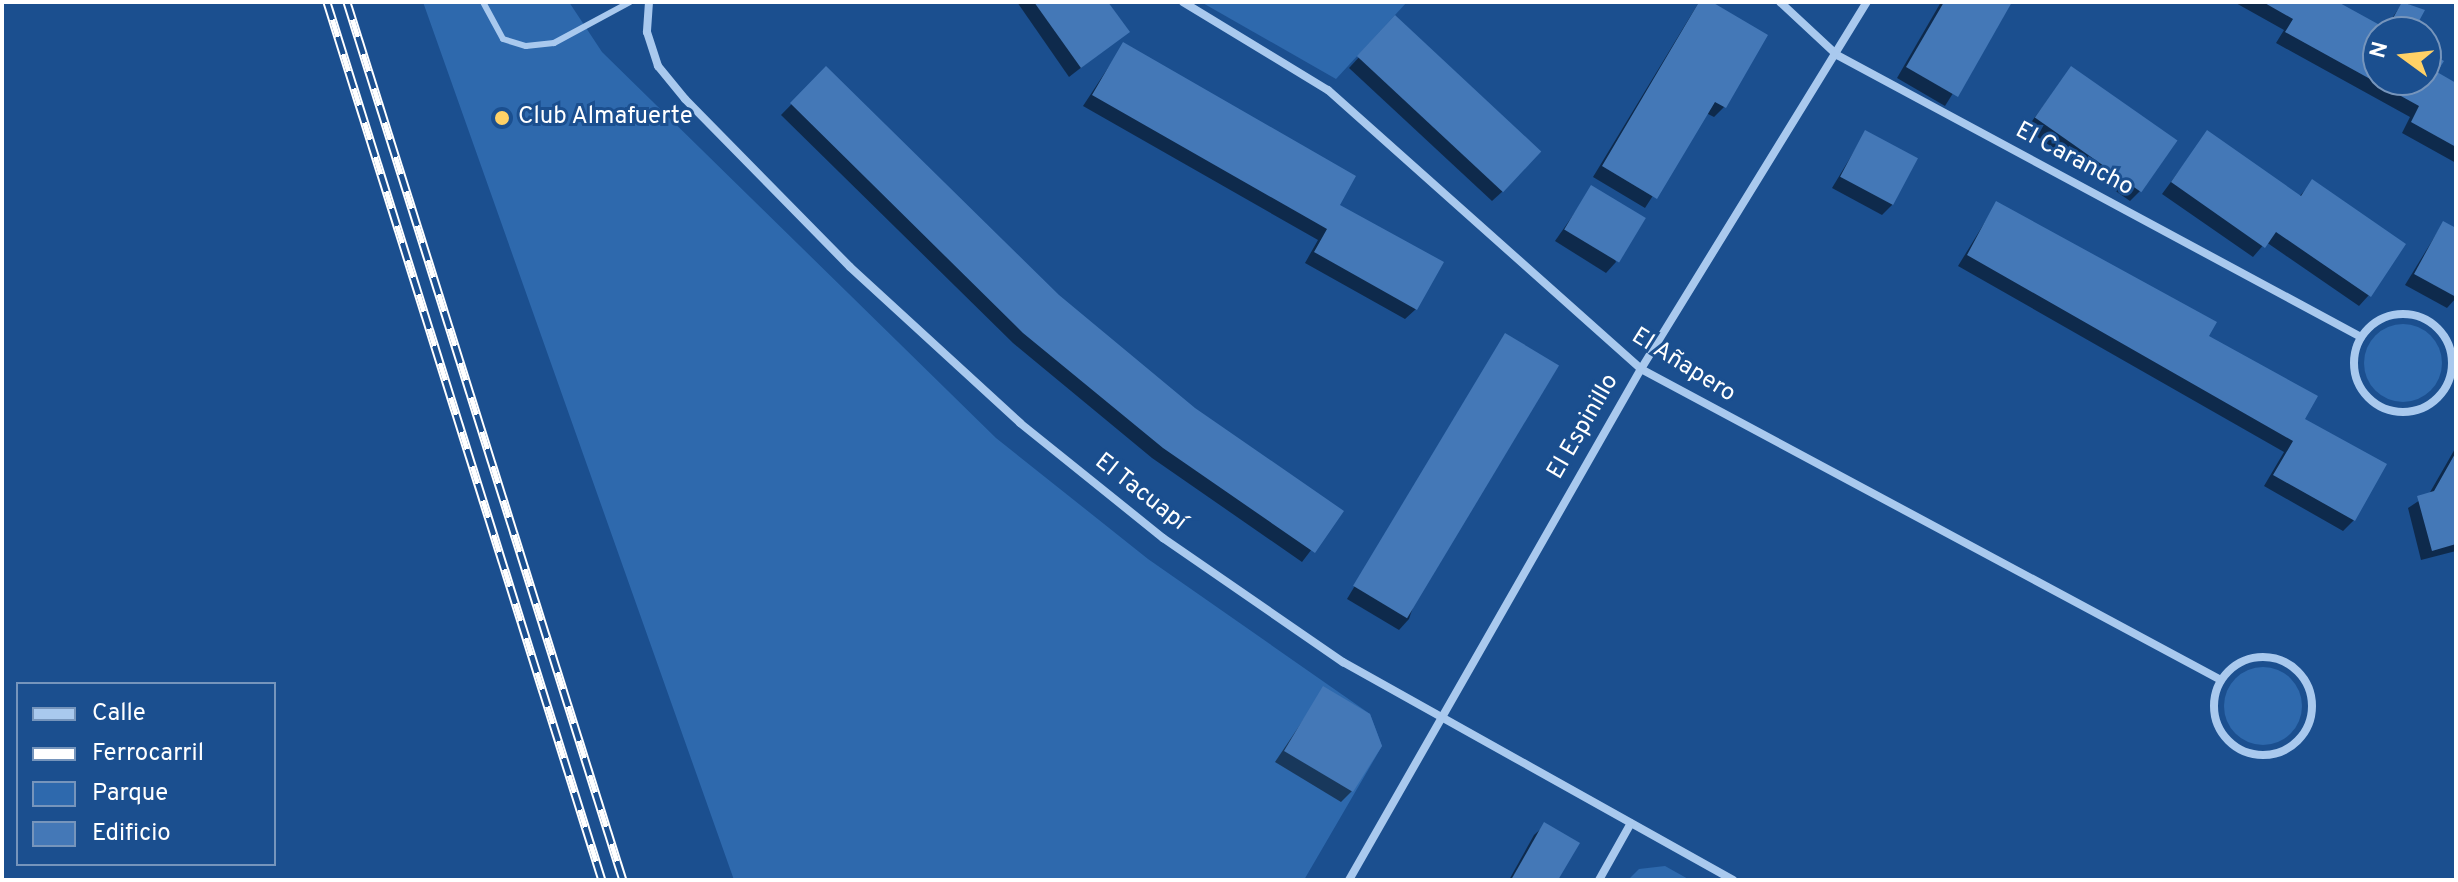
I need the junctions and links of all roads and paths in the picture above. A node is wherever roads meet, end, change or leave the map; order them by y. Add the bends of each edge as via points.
1 (483, 2) edge
2 (630, 2) edge
3 (649, 2) edge
4 (1183, 2) edge
5 (1780, 2) edge
6 (1867, 2) edge
7 (1837, 55) junction
8 (2361, 337) junction
9 (1641, 369) junction
10 (2221, 680) junction
11 (1443, 718) junction
12 (1631, 823) junction
13 (1349, 880) edge
14 (1599, 880) edge
15 (1733, 880) edge

1 - 2 lane via 503,39 526,46 554,43
3 - 11 street, El Tacuapí via 647,32 658,66 685,99 850,267 1020,423 1163,538 1343,662
4 - 9 street, El Añapero via 1328,90
5 - 7 street, El Carancho
6 - 7 street, El Espinillo
7 - 8 street, El Carancho
7 - 9 street, El Espinillo
8 - 8 street via 2358,381 2377,404 2415,410 2447,385 2451,352 2427,320 2387,317
9 - 10 street, El Añapero
9 - 11 street, El Espinillo
10 - 10 street via 2215,713 2237,747 2278,753 2303,734 2312,705 2290,665 2261,657
11 - 12 street, El Tacuapí
11 - 13 street, El Espinillo
12 - 14 street
12 - 15 street, El Tacuapí

